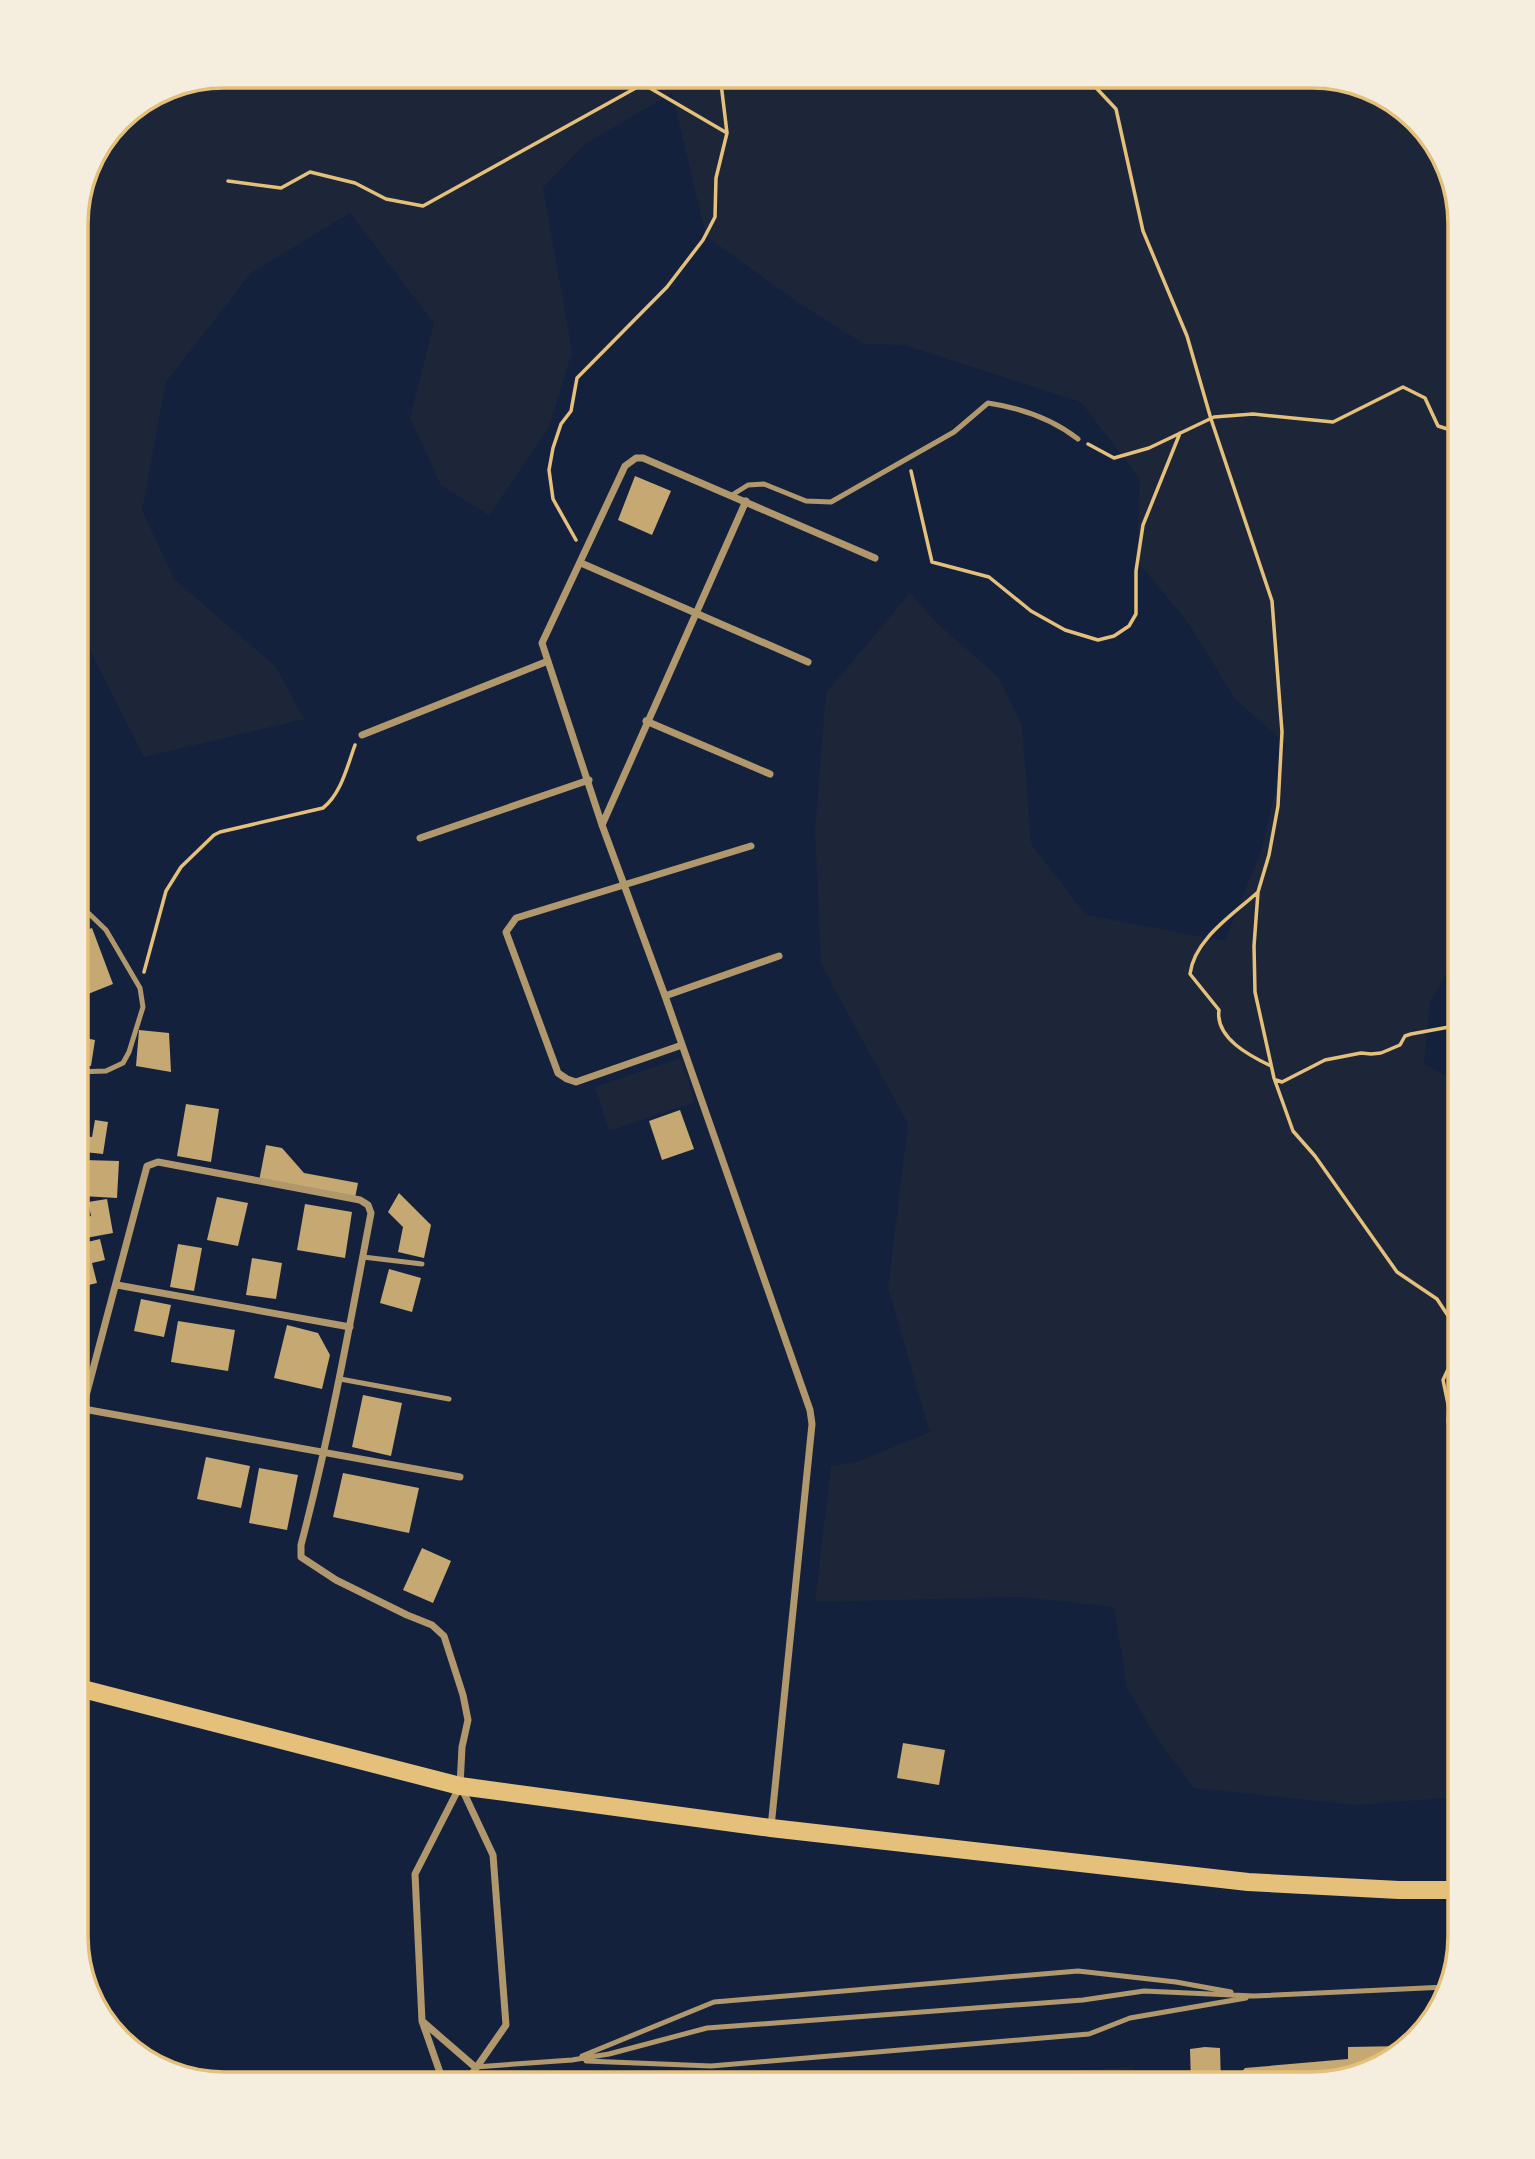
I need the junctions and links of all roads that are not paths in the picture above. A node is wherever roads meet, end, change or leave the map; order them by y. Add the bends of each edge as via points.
1 (1078, 439) road end
2 (732, 495) junction
3 (746, 501) junction
4 (874, 558) dead end
5 (581, 563) junction
6 (697, 612) junction
7 (548, 661) junction
8 (808, 662) dead end
9 (646, 721) junction
10 (362, 735) road end
11 (770, 774) dead end
12 (589, 780) junction
13 (602, 825) junction
14 (420, 838) dead end
15 (751, 846) dead end
16 (624, 884) junction
17 (88, 912) edge
18 (779, 956) dead end
19 (665, 996) junction
20 (682, 1045) junction
21 (88, 1072) edge
22 (363, 1257) junction
23 (422, 1264) dead end
24 (117, 1285) junction
25 (350, 1327) junction
26 (340, 1379) junction
27 (88, 1389) edge
28 (449, 1399) dead end
29 (88, 1408) edge
30 (325, 1453) junction
31 (460, 1477) dead end
32 (88, 1690) edge
33 (460, 1786) junction
34 (771, 1828) junction
35 (1448, 1890) edge
36 (1437, 1987) edge
37 (1254, 1996) junction
38 (422, 2021) junction
39 (572, 2060) junction
40 (475, 2067) junction
41 (440, 2071) edge
42 (473, 2071) edge

1 - 2 lane via 1059,424 1014,407 988,404 954,432 831,502 806,501 764,484 748,485
2 - 3 street
2 - 5 street via 636,458 625,466
3 - 4 street
3 - 6 street
5 - 6 street
5 - 7 street via 542,643
6 - 8 street
6 - 9 street
7 - 10 street
7 - 12 street
9 - 11 street
9 - 13 street
12 - 13 street
12 - 14 street
13 - 16 street
15 - 16 street
16 - 19 street
16 - 20 street via 516,918 506,932 558,1073 567,1079 576,1082
17 - 21 lane via 107,930 140,988 143,1007 123,1063 106,1071
18 - 19 street
19 - 20 street
20 - 34 street via 812,1424
22 - 23 lane
22 - 24 street via 371,1213 360,1200 158,1163 146,1166
22 - 25 street
24 - 25 street
24 - 27 street
25 - 26 street
26 - 28 lane
26 - 30 street
29 - 30 street
30 - 31 street
30 - 33 street via 301,1558 336,1580 432,1625 444,1636 468,1720
32 - 33 main road
33 - 34 main road
33 - 38 street via 415,1874
33 - 40 street via 493,1855 506,2025
34 - 35 main road via 1248,1882
36 - 37 lane
37 - 39 lane via 1144,1991 1069,2001 707,2028
37 - 39 lane via 1130,2018 1089,2034 711,2066
37 - 39 lane via 1078,1971 714,2003
38 - 40 street
38 - 41 street
39 - 40 lane
40 - 42 street

